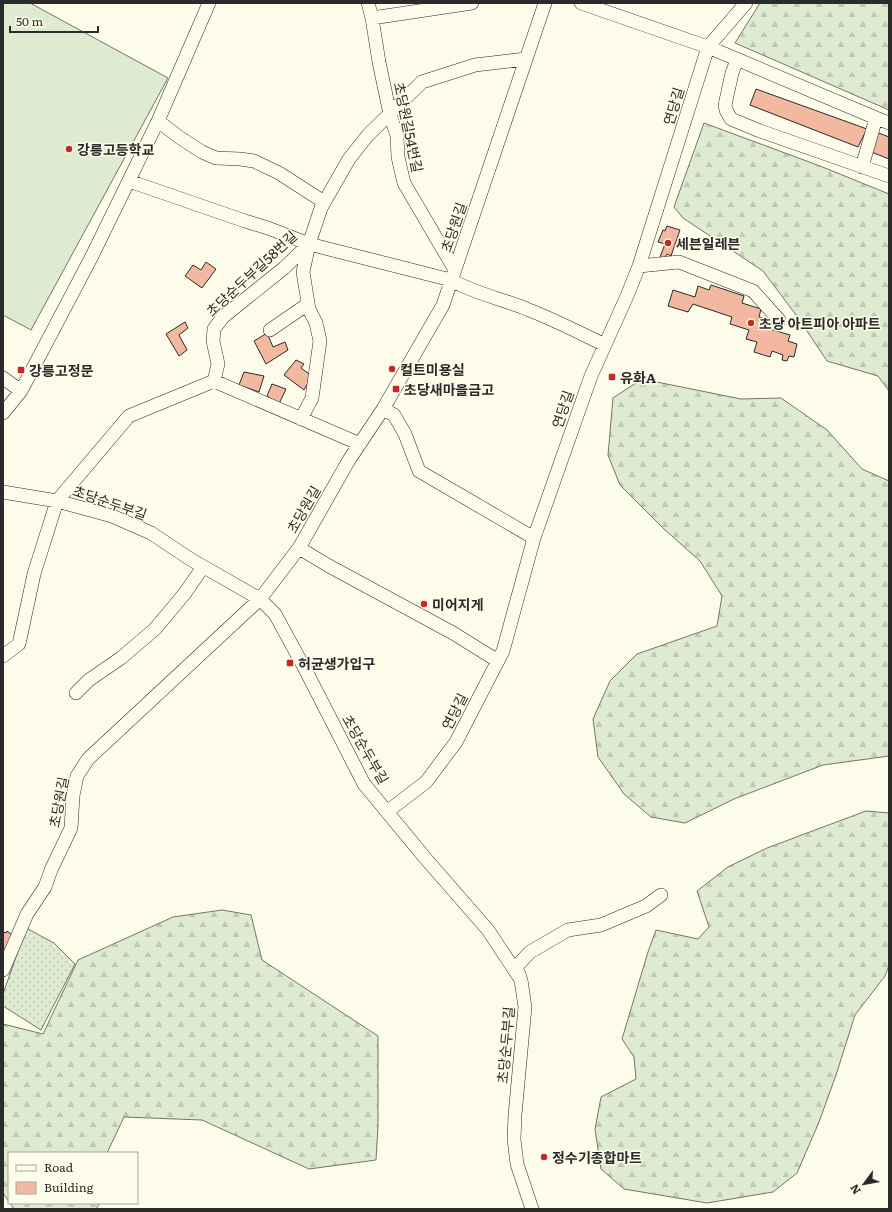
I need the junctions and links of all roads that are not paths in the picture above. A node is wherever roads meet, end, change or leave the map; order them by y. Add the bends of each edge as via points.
1 (208, 3) edge
2 (368, 3) edge
3 (472, 3) edge
4 (545, 3) edge
5 (581, 3) edge
6 (746, 3) edge
7 (372, 18) junction
8 (708, 47) junction
9 (526, 59) junction
10 (737, 60) junction
11 (390, 114) junction
12 (876, 118) junction
13 (158, 121) junction
14 (889, 123) edge
15 (862, 167) junction
16 (889, 176) edge
17 (129, 181) junction
18 (324, 202) junction
19 (309, 244) junction
20 (639, 266) junction
21 (453, 275) junction
22 (308, 304) junction
23 (779, 320) dead end
24 (270, 330) dead end
25 (605, 345) junction
26 (3, 378) edge
27 (214, 381) junction
28 (21, 391) junction
29 (382, 409) junction
30 (3, 414) edge
31 (301, 419) junction
32 (360, 444) junction
33 (3, 492) edge
34 (57, 501) junction
35 (534, 538) junction
36 (299, 548) junction
37 (203, 567) junction
38 (260, 599) junction
39 (3, 656) edge
40 (498, 661) junction
41 (76, 693) dead end
42 (388, 811) junction
43 (661, 895) dead end
44 (3, 970) edge
45 (522, 980) junction
46 (532, 1209) edge

1 - 13 street
2 - 7 street, 초당원길54번길
3 - 7 street
4 - 9 street, 초당원길
5 - 8 street
6 - 8 street, 연당길
7 - 11 street, 초당원길54번길
8 - 10 street
8 - 20 street, 연당길
9 - 11 street, 초당순두부길58번길 via 475,65 422,82
9 - 21 street, 초당원길
10 - 12 street
10 - 15 street via 725,105 731,119
11 - 18 street, 초당순두부길58번길 via 368,135 349,159
11 - 21 street, 초당원길54번길 via 397,136 398,156 404,182
12 - 14 street
12 - 15 street
13 - 17 street
13 - 18 street via 202,152 216,158 254,161 279,172
15 - 16 street
17 - 19 street
17 - 28 street
18 - 19 street, 초당순두부길58번길
19 - 21 street
19 - 22 street via 303,272
19 - 27 street, 초당순두부길58번길 via 224,317 214,329 213,341 218,364
20 - 23 street via 679,262 753,291
20 - 25 street, 연당길
21 - 25 street via 463,286 528,309
21 - 29 street, 초당원길 via 443,305
22 - 24 street
22 - 31 street via 320,341 312,398
25 - 35 street, 연당길 via 591,376
26 - 28 street
27 - 31 street
27 - 34 street via 129,416
28 - 30 street
29 - 32 street, 초당원길
29 - 35 street via 394,415 405,434 419,471
31 - 32 street
32 - 36 street, 초당원길
33 - 34 street, 초당순두부길
34 - 37 street, 초당순두부길 via 112,516 151,533
34 - 39 street via 34,574 19,644
35 - 40 street, 연당길
36 - 38 street, 초당원길
36 - 40 street
37 - 38 street, 초당순두부길
37 - 41 street via 155,629
38 - 42 street, 초당순두부길 via 275,614 364,784
38 - 44 street, 초당원길 via 88,759 77,776 71,828 45,888 28,914
40 - 42 street, 연당길 via 456,742 426,782
42 - 45 street, 초당순두부길 via 488,930
43 - 45 street via 646,906 601,925 568,930 530,952 516,967
45 - 46 street, 초당순두부길 via 525,1007 514,1139 517,1164

